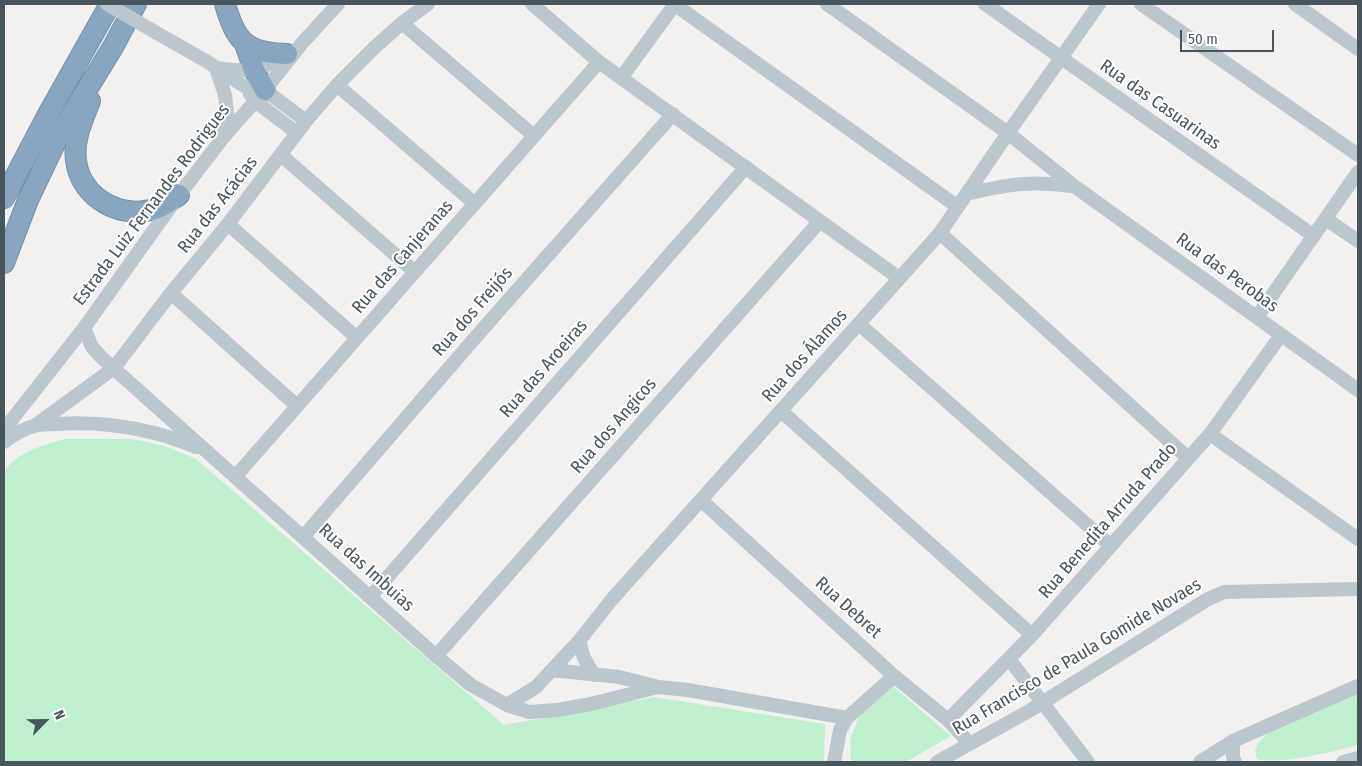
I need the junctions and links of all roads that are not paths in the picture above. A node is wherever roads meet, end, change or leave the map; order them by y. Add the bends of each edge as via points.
1 (109, 4) edge
2 (136, 4) edge
3 (225, 4) edge
4 (338, 4) edge
5 (428, 4) edge
6 (534, 4) edge
7 (674, 4) edge
8 (827, 4) edge
9 (984, 4) edge
10 (1099, 4) edge
11 (1141, 4) edge
12 (1295, 4) edge
13 (402, 23) junction
14 (245, 44) junction
15 (113, 48) junction
16 (295, 48) junction
17 (1358, 49) edge
18 (1061, 58) junction
19 (598, 62) junction
20 (216, 68) junction
21 (249, 78) junction
22 (621, 78) junction
23 (337, 85) junction
24 (260, 95) junction
25 (672, 114) junction
26 (306, 121) junction
27 (1008, 132) junction
28 (297, 133) junction
29 (534, 136) junction
30 (222, 139) junction
31 (1358, 155) edge
32 (281, 156) junction
33 (746, 167) junction
34 (1358, 172) edge
35 (1074, 186) junction
36 (966, 194) junction
37 (179, 195) junction
38 (4, 198) edge
39 (474, 203) junction
40 (958, 207) junction
41 (1326, 218) junction
42 (820, 221) junction
43 (228, 224) junction
44 (940, 233) junction
45 (1314, 236) junction
46 (1358, 241) edge
47 (4, 263) edge
48 (415, 272) junction
49 (899, 278) junction
50 (171, 293) junction
51 (1257, 317) junction
52 (859, 324) junction
53 (84, 328) junction
54 (1281, 335) junction
55 (357, 338) junction
56 (114, 368) junction
57 (1358, 390) edge
58 (297, 406) junction
59 (780, 411) junction
60 (36, 425) junction
61 (4, 434) edge
62 (1210, 434) junction
63 (4, 442) edge
64 (206, 451) junction
65 (1188, 458) junction
66 (235, 477) junction
67 (702, 501) junction
68 (304, 537) junction
69 (1358, 539) edge
70 (1110, 546) junction
71 (1358, 589) edge
72 (371, 596) junction
73 (1032, 635) junction
74 (579, 641) junction
75 (436, 656) junction
76 (1009, 660) junction
77 (552, 670) junction
78 (594, 675) junction
79 (894, 676) junction
80 (1358, 686) edge
81 (658, 687) junction
82 (1042, 702) junction
83 (506, 705) junction
84 (847, 718) junction
85 (948, 720) junction
86 (1233, 742) junction
87 (969, 743) junction
88 (1358, 758) edge
89 (834, 762) edge
90 (936, 762) edge
91 (1088, 762) edge
92 (1200, 762) edge
93 (1236, 762) edge
94 (1343, 762) edge

1 - 20 street, bridge
1 - 38 highway
2 - 15 highway
3 - 14 highway via 231,22
4 - 16 street, Estrada Luiz Fernandes Rodrigues
5 - 13 street, Rua das Acácias
6 - 19 street
7 - 22 street
7 - 40 street
8 - 27 street, Rua das Perobas
9 - 18 street, Rua das Casuarinas
10 - 18 street, Rua dos Álamos
11 - 31 street
12 - 17 street
13 - 23 street, Rua das Acácias
13 - 29 street
14 - 16 highway via 268,53
14 - 21 highway
15 - 37 highway via 79,130 76,161 80,176 97,199 111,208 128,212 160,207
15 - 47 highway via 58,137 28,200
16 - 21 street
16 - 24 street, Estrada Luiz Fernandes Rodrigues
18 - 27 street, Rua dos Álamos
18 - 45 street, Rua das Casuarinas
19 - 22 street
19 - 29 street, Rua das Canjeranas
20 - 21 street
20 - 30 street via 227,114
21 - 24 highway
22 - 25 street
23 - 26 street, Rua das Acácias
23 - 39 street
24 - 26 street
24 - 28 street
24 - 30 street, Estrada Luiz Fernandes Rodrigues
25 - 33 street
25 - 68 street, Rua dos Freijós
26 - 28 street, Rua das Acácias
27 - 35 street, Rua das Perobas
27 - 36 street, Rua dos Álamos
28 - 32 street, Rua das Acácias
29 - 39 street, Rua das Canjeranas
30 - 37 street, Estrada Luiz Fernandes Rodrigues
32 - 43 street, Rua das Acácias
32 - 48 street
33 - 42 street
33 - 72 street, Rua das Aroeiras
34 - 41 street
35 - 36 street via 1030,183
35 - 51 street, Rua das Perobas
36 - 40 street, Rua dos Álamos
37 - 53 street, Estrada Luiz Fernandes Rodrigues
39 - 48 street, Rua das Canjeranas
40 - 44 street, Rua dos Álamos
41 - 45 street
41 - 46 street
42 - 49 street
42 - 75 street, Rua dos Angicos
43 - 50 street, Rua das Acácias
43 - 55 street
44 - 49 street, Rua dos Álamos
44 - 65 street
45 - 51 street
48 - 55 street, Rua das Canjeranas
49 - 52 street, Rua dos Álamos
50 - 56 street, Rua das Acácias
50 - 58 street
51 - 54 street, Rua das Perobas
52 - 59 street, Rua dos Álamos
52 - 70 street
53 - 56 street, Rua das Imbuias via 92,347
53 - 61 street, Estrada Luiz Fernandes Rodrigues
54 - 57 street, Rua das Perobas
54 - 62 street, Rua Benedita Arruda Prado
55 - 58 street, Rua das Canjeranas
56 - 60 street, Rua das Acácias
56 - 64 street, Rua das Imbuias
58 - 66 street, Rua das Canjeranas
59 - 67 street, Rua dos Álamos
59 - 73 street
60 - 63 street, Rua das Imbuias
60 - 64 street, Rua das Imbuias via 80,423 145,430
62 - 65 street, Rua Benedita Arruda Prado
62 - 69 street
64 - 66 street, Rua das Imbuias
65 - 70 street, Rua Benedita Arruda Prado
66 - 68 street, Rua das Imbuias
67 - 74 street, Rua dos Álamos via 613,598
67 - 79 street, Rua Debret
68 - 72 street, Rua das Imbuias
70 - 73 street, Rua Benedita Arruda Prado
71 - 82 street, Rua Francisco de Paula Gomide Novaes via 1224,592
72 - 75 street, Rua das Imbuias
73 - 76 street, Rua Benedita Arruda Prado
74 - 77 street, Rua dos Álamos
74 - 78 street
75 - 83 street, Rua das Imbuias via 471,685
76 - 82 street
76 - 85 street, Rua Benedita Arruda Prado
77 - 78 street
77 - 83 street, Rua dos Álamos via 536,687
78 - 81 street via 619,677
79 - 84 street
79 - 85 street, Rua Debret
80 - 86 street
81 - 83 street, Rua das Imbuias via 557,710 530,712
81 - 84 street
82 - 87 street, Rua Francisco de Paula Gomide Novaes
82 - 91 street
84 - 89 street via 840,730
85 - 87 street, Rua Debret
86 - 92 street
86 - 93 street
87 - 90 street, Rua Francisco de Paula Gomide Novaes
88 - 94 street

